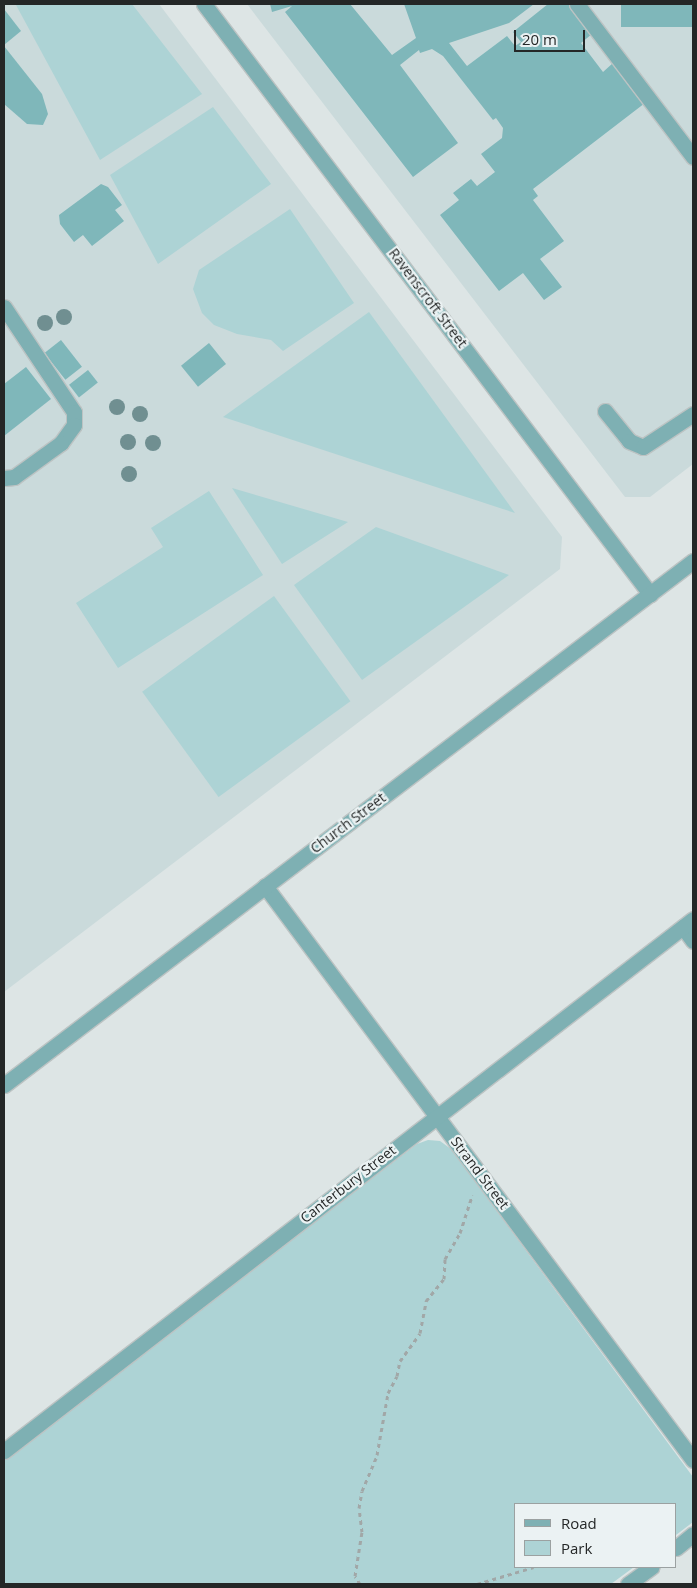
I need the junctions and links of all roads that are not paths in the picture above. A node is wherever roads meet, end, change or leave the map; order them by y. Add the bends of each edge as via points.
1 (204, 4) edge
2 (577, 4) edge
3 (693, 157) edge
4 (4, 307) edge
5 (605, 411) dead end
6 (693, 414) edge
7 (4, 478) edge
8 (693, 561) edge
9 (650, 594) junction
10 (265, 886) junction
11 (688, 923) edge
12 (693, 940) edge
13 (4, 1085) edge
14 (437, 1115) junction
15 (4, 1451) edge
16 (693, 1460) edge
17 (693, 1534) edge
18 (677, 1547) edge
19 (650, 1568) edge
20 (628, 1584) edge

1 - 9 street, Ravenscroft Street
2 - 3 street
4 - 7 street via 74,412 74,424 61,443 14,477
5 - 6 street via 629,441 643,447
8 - 9 street, Church Street
9 - 10 street, Church Street
10 - 13 street, Church Street
10 - 14 street, Strand Street
11 - 12 street
11 - 14 street, Canterbury Street
14 - 15 street, Canterbury Street
14 - 16 street, Strand Street
17 - 18 street
19 - 20 street

